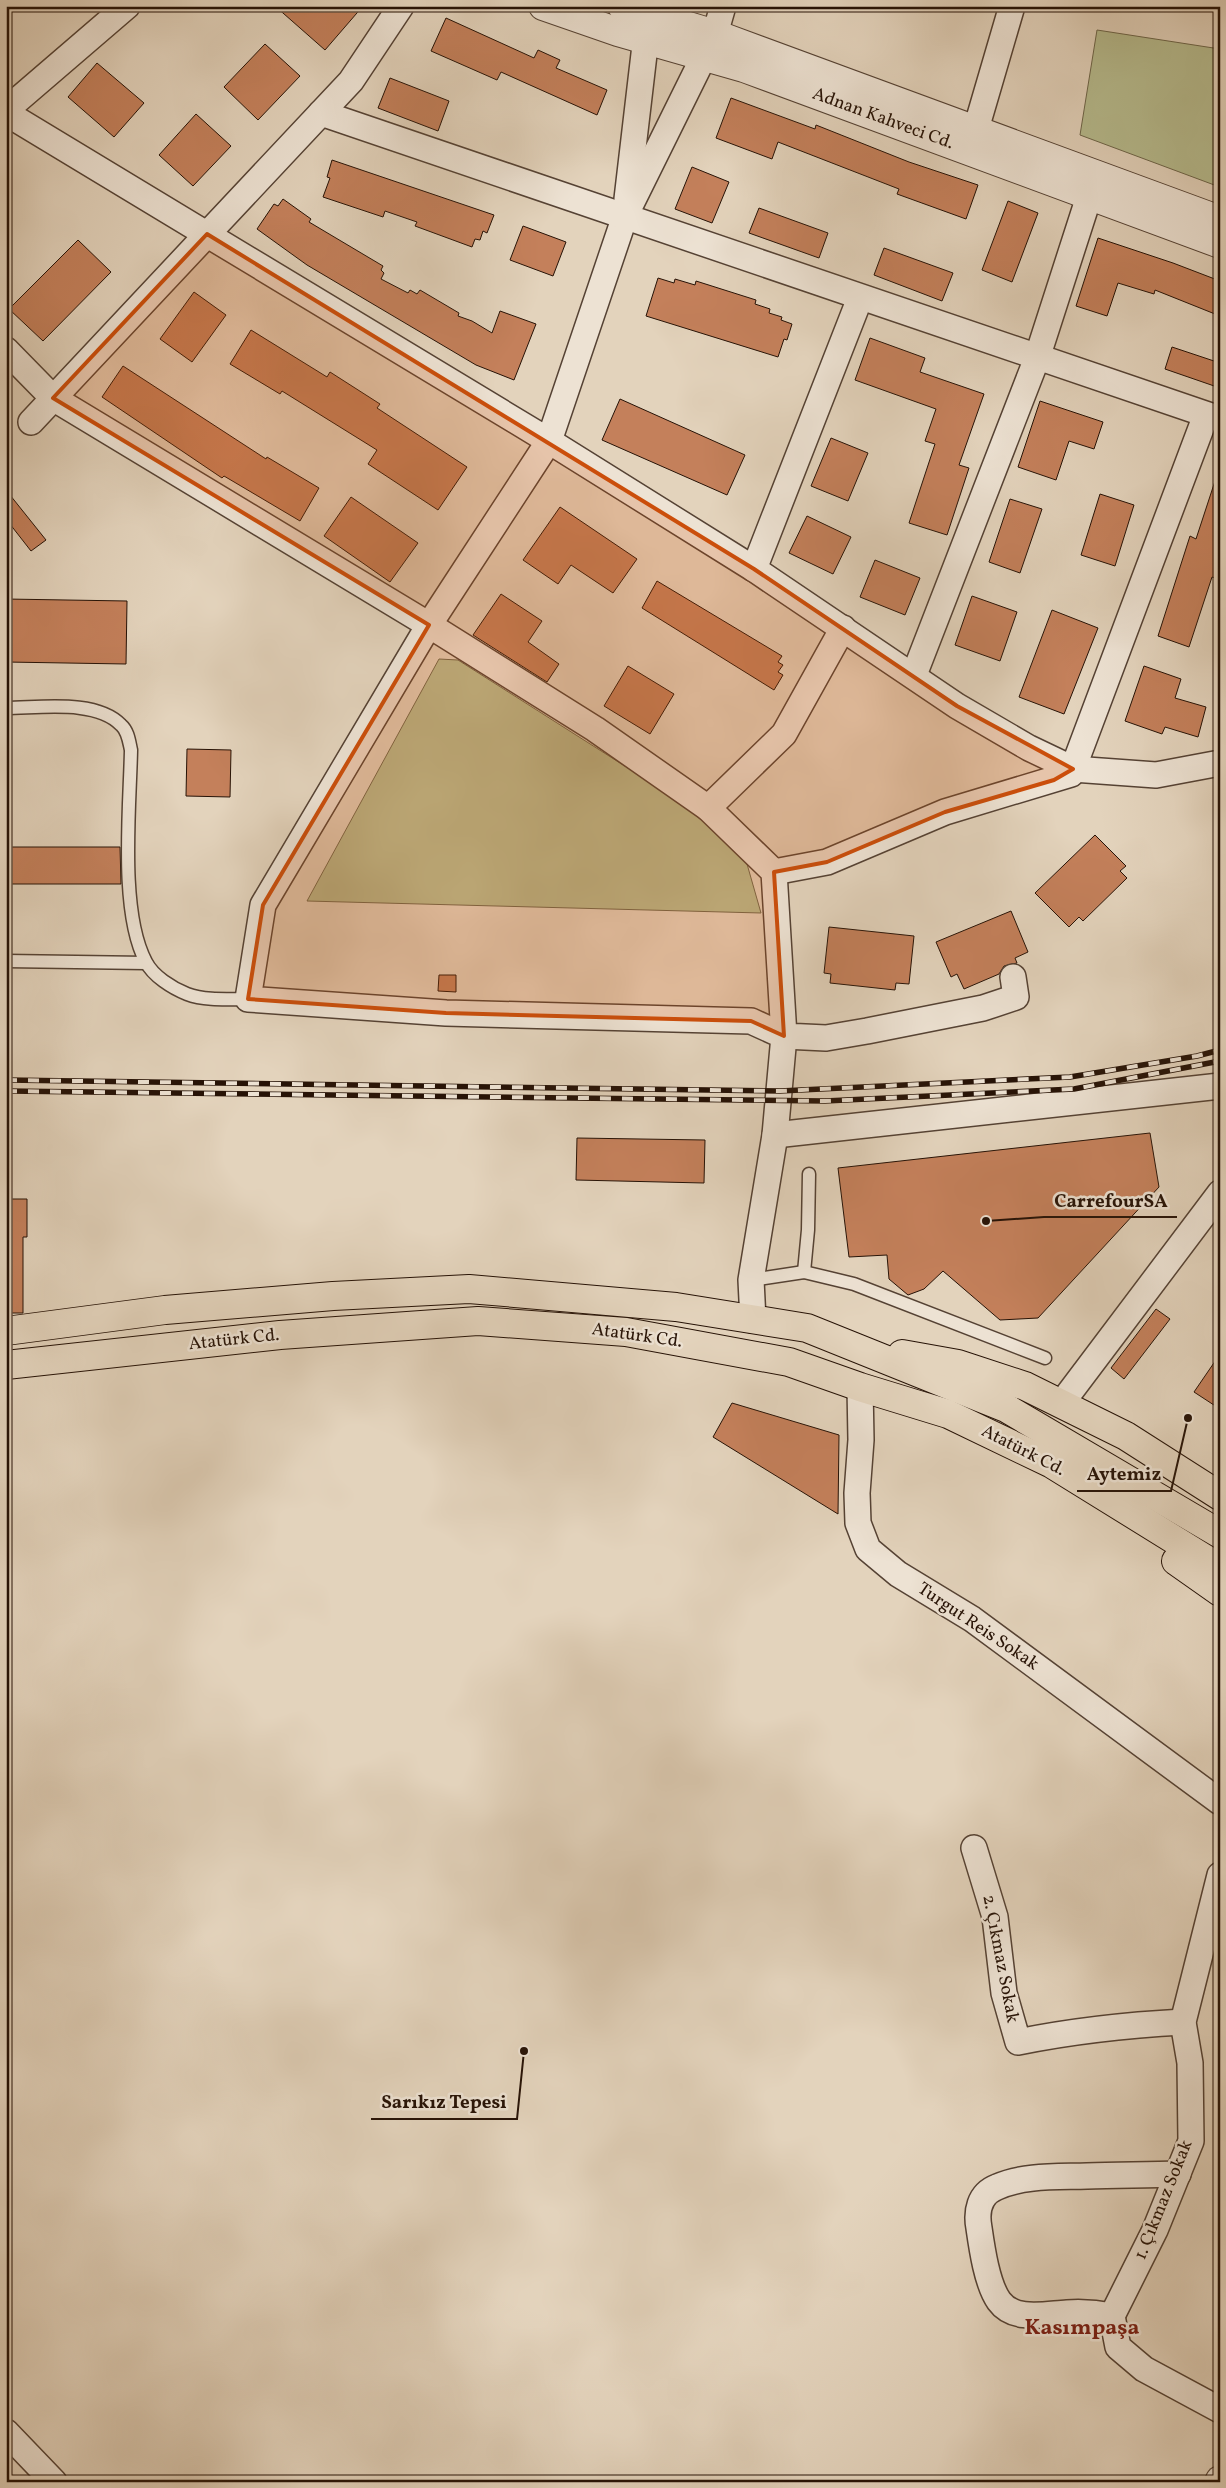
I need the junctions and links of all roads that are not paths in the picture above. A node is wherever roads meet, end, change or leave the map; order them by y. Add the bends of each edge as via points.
1 (127, 6) edge
2 (401, 6) edge
3 (543, 6) edge
4 (622, 6) edge
5 (723, 6) edge
6 (1012, 6) edge
7 (648, 20) edge
8 (709, 45) junction
9 (6, 112) edge
10 (321, 113) junction
11 (976, 129) junction
12 (1093, 185) junction
13 (625, 216) junction
14 (1220, 220) edge
15 (207, 234) junction
16 (1220, 244) edge
17 (860, 298) junction
18 (6, 350) edge
19 (1037, 358) junction
20 (53, 398) junction
21 (1213, 417) edge
22 (31, 422) dead end
23 (549, 441) junction
24 (754, 569) junction
25 (429, 625) junction
26 (844, 628) junction
27 (914, 675) junction
28 (6, 708) edge
29 (1220, 763) edge
30 (1073, 769) junction
31 (708, 808) junction
32 (774, 872) junction
33 (6, 961) edge
34 (146, 964) junction
35 (1013, 977) dead end
36 (248, 999) junction
37 (784, 1036) junction
38 (1220, 1086) edge
39 (775, 1136) junction
40 (809, 1174) dead end
41 (1220, 1193) edge
42 (804, 1272) junction
43 (751, 1280) junction
44 (753, 1320) junction
45 (6, 1331) edge
46 (843, 1342) junction
47 (1045, 1358) dead end
48 (6, 1366) edge
49 (860, 1387) junction
50 (1062, 1404) junction
51 (1220, 1496) edge
52 (1220, 1534) edge
53 (1220, 1568) edge
54 (1220, 1592) edge
55 (1220, 1802) edge
56 (974, 1848) dead end
57 (1220, 1875) edge
58 (1182, 2022) junction
59 (1178, 2174) junction
60 (1112, 2316) junction
61 (1220, 2410) edge
62 (6, 2432) edge
63 (54, 2482) edge

1 - 9 street
2 - 10 street via 351,81
3 - 7 street, Adnan Kahveci Cd.
4 - 7 street, Adnan Kahveci Cd.
5 - 8 street
6 - 11 street
7 - 8 street, Adnan Kahveci Cd.
7 - 13 street
8 - 11 street, Adnan Kahveci Cd.
8 - 12 street, Adnan Kahveci Cd. via 744,68
8 - 13 street
9 - 15 street
10 - 13 street
10 - 15 street
11 - 12 street, Adnan Kahveci Cd.
12 - 14 street, Adnan Kahveci Cd.
12 - 16 street, Adnan Kahveci Cd.
12 - 19 street
13 - 17 street
13 - 23 street
15 - 20 street
15 - 23 street
17 - 19 street
17 - 24 street
18 - 20 street
19 - 21 street
19 - 27 street
20 - 22 street
20 - 25 street
21 - 30 street
23 - 24 street
23 - 25 street
24 - 26 street
25 - 31 street via 595,730
25 - 36 street via 263,904
26 - 27 street
26 - 31 street via 784,734
27 - 30 street via 973,715
28 - 34 lane via 86,708 106,714 122,725 131,750 128,863 132,915 136,940
29 - 30 street via 1156,774
30 - 32 street via 1071,774 1054,780 945,812 827,862
31 - 32 street
32 - 37 street
33 - 34 lane
34 - 36 lane via 164,982 188,995
35 - 37 street via 1016,997 983,1008 826,1038
36 - 37 street via 446,1013 751,1021
37 - 39 street
38 - 39 street
39 - 43 street
40 - 42 lane
41 - 50 street
42 - 43 lane
42 - 47 lane via 902,1300
43 - 44 street
44 - 45 main road, Atatürk Cd. via 676,1307 469,1289 165,1310
44 - 46 main road, Atatürk Cd. via 807,1328
46 - 50 main road via 958,1364 1024,1386
46 - 52 main road, Atatürk Cd. via 1006,1408
48 - 49 main road, Atatürk Cd. via 280,1335 478,1321 626,1332 789,1362
49 - 53 main road, Atatürk Cd. via 948,1414 1052,1464
49 - 54 main road via 1094,1502
49 - 55 street, Turgut Reis Sokak via 858,1523 868,1549 898,1574 972,1619
50 - 51 main road via 1126,1436
56 - 58 street, 2. Çıkmaz Sokak via 996,1917 1004,1993 1018,2042 1089,2030
57 - 58 street, 1. Çıkmaz Sokak
58 - 59 street, 1. Çıkmaz Sokak via 1190,2062 1191,2141
59 - 60 street, 1. Çıkmaz Sokak via 1155,2230
59 - 60 street via 1043,2177 1016,2181 988,2192 979,2206 983,2254 996,2295 1004,2306 1036,2316 1084,2312
60 - 61 street via 1118,2347 1144,2369
62 - 63 street

